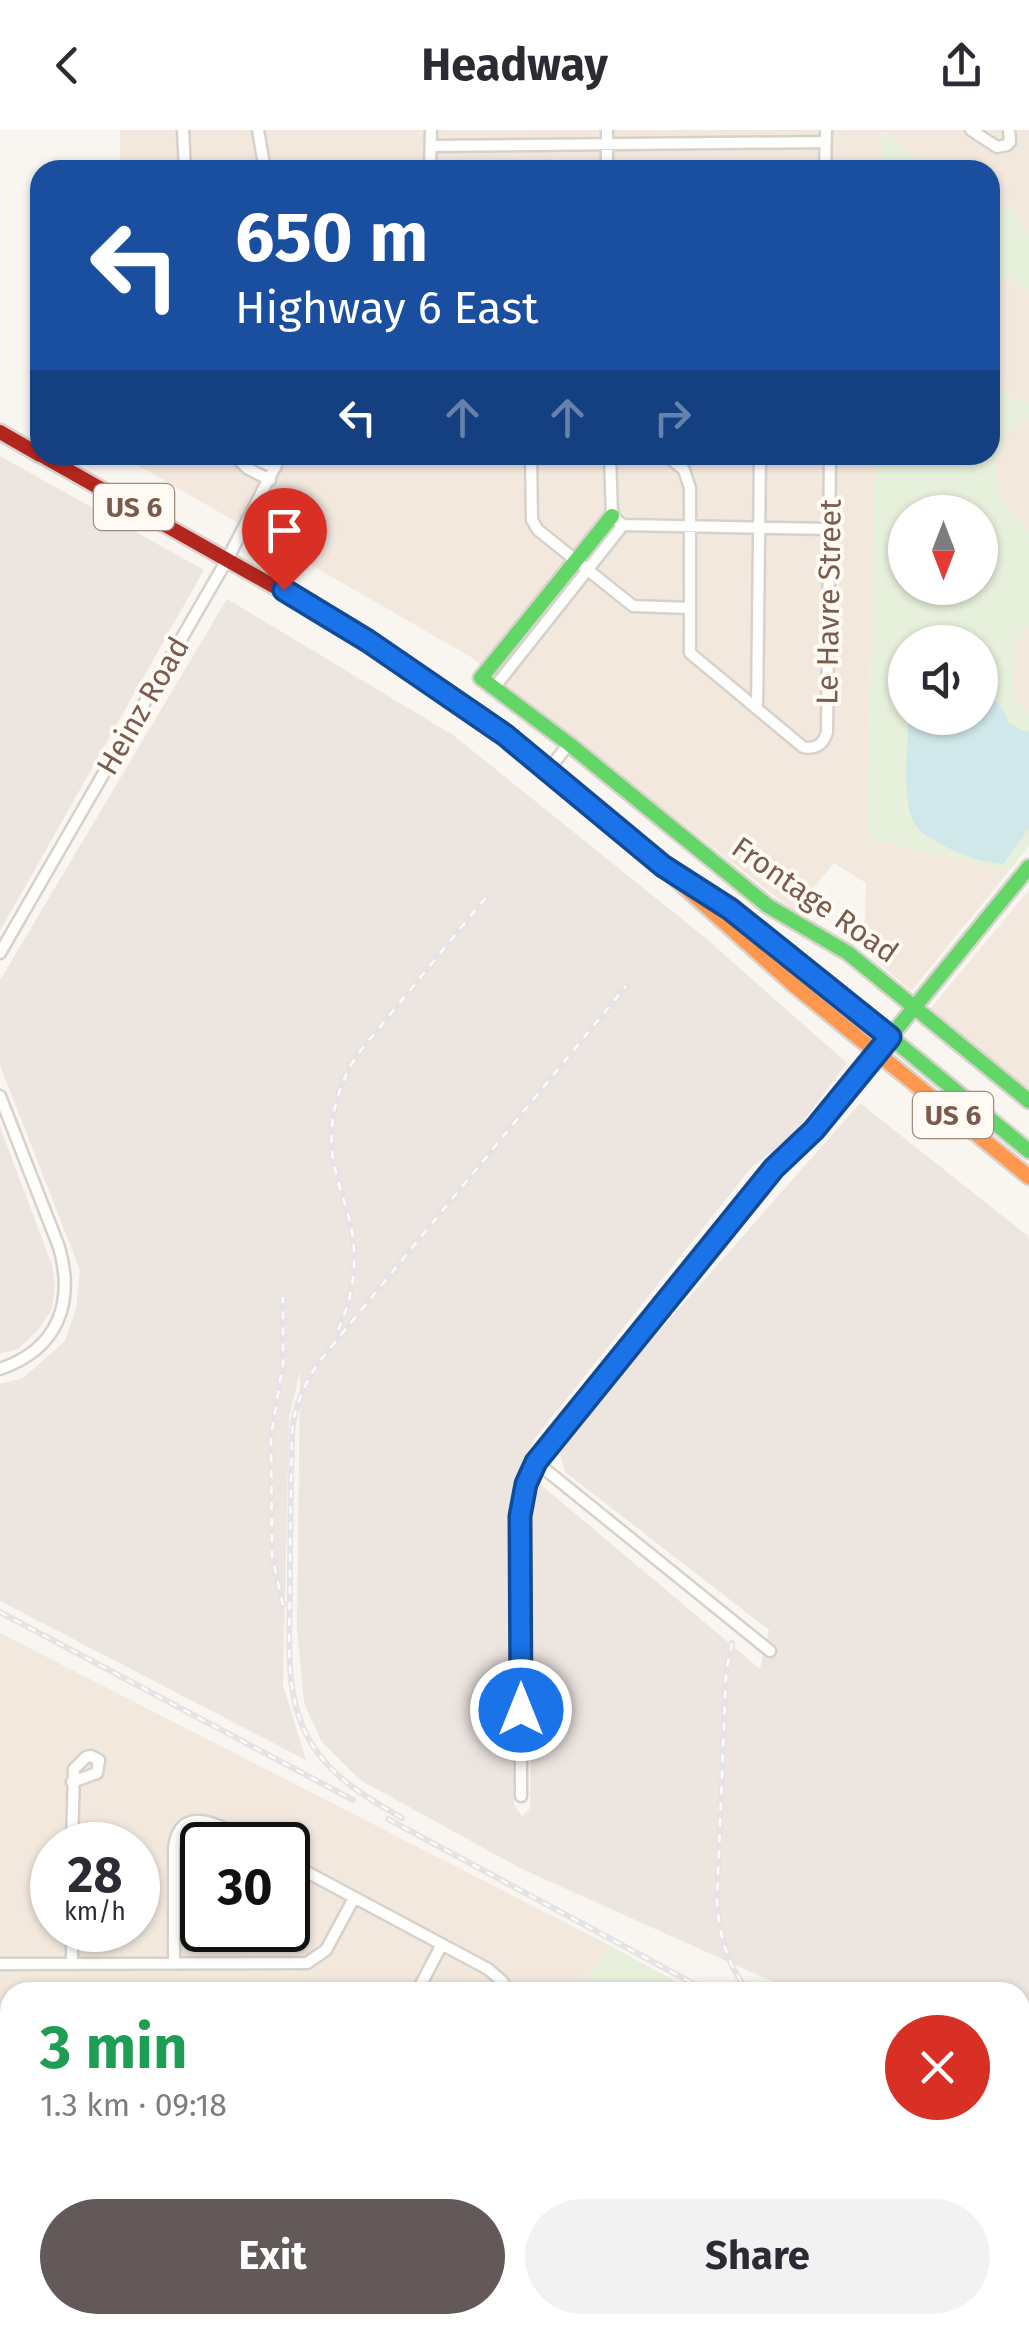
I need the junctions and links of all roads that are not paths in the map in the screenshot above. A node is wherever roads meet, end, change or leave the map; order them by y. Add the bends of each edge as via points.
1 (183, 130) edge
2 (258, 130) edge
3 (431, 130) edge
4 (607, 130) edge
5 (971, 130) edge
6 (1009, 130) edge
7 (991, 135) edge
8 (826, 136) edge
9 (607, 145) junction
10 (430, 146) junction
11 (185, 160) edge
12 (263, 160) edge
13 (430, 160) edge
14 (608, 160) edge
15 (0, 432) edge
16 (30, 449) edge
17 (58, 465) edge
18 (245, 465) edge
19 (260, 465) edge
20 (276, 465) edge
21 (532, 465) edge
22 (611, 465) edge
23 (680, 465) edge
24 (760, 465) edge
25 (830, 465) edge
26 (272, 474) junction
27 (618, 520) junction
28 (690, 527) junction
29 (759, 528) junction
30 (830, 530) junction
31 (228, 558) junction
32 (582, 566) junction
33 (689, 608) junction
34 (494, 688) junction
35 (757, 709) junction
36 (569, 744) junction
37 (548, 770) junction
38 (663, 866) junction
39 (1029, 867) edge
40 (0, 953) edge
41 (915, 1007) junction
42 (890, 1037) junction
43 (877, 1053) junction
44 (0, 1096) edge
45 (1029, 1101) edge
46 (1029, 1151) edge
47 (1029, 1177) edge
48 (0, 1369) edge
49 (536, 1462) junction
50 (770, 1651) dead end
51 (72, 1782) dead end
52 (521, 1796) dead end
53 (72, 1822) edge
54 (180, 1830) edge
55 (310, 1874) edge
56 (354, 1898) junction
57 (442, 1944) junction
58 (72, 1952) edge
59 (0, 1964) edge
60 (72, 1964) junction
61 (174, 1964) junction
62 (422, 1982) edge
63 (503, 1982) edge

1 - 11 street
2 - 12 street
3 - 10 street
4 - 9 street
5 - 7 street
6 - 7 street via 1008,145 997,146
8 - 9 street
9 - 10 street
9 - 14 street
10 - 13 street
15 - 16 main road, US 6
17 - 31 main road, US 6
18 - 26 street
19 - 26 street
20 - 26 street, Heinz Road
21 - 32 street via 534,525
22 - 27 street
23 - 28 street via 690,488
24 - 29 street
25 - 30 street, Le Havre Street
26 - 31 street, Heinz Road
27 - 28 street
27 - 32 main road
28 - 29 street
28 - 33 street
29 - 30 street
29 - 35 street
30 - 35 street, Le Havre Street via 828,732 818,746 803,747
31 - 37 main road, US 6 via 368,641
31 - 40 street, Heinz Road
32 - 33 street via 633,606
32 - 34 street
32 - 34 main road, Frontage Road via 481,678
33 - 35 street via 690,653
34 - 36 main road, Frontage Road
36 - 37 street
36 - 41 main road, Frontage Road via 768,906 848,953
37 - 38 main road, US 6
38 - 42 main road, US 6 via 730,909
38 - 43 main road, US 6
39 - 41 main road
41 - 42 main road
41 - 45 main road, Frontage Road
42 - 43 main road
42 - 46 main road, US 6
43 - 47 main road, US 6
43 - 49 street via 774,1168
44 - 48 street via 59,1246 66,1290 46,1341
49 - 50 street
49 - 52 street via 520,1516
51 - 53 street
54 - 61 street via 174,1849
55 - 56 street
56 - 57 street
56 - 61 street via 326,1950 306,1963
57 - 62 street
57 - 63 street
58 - 60 street
59 - 60 street
60 - 61 street

